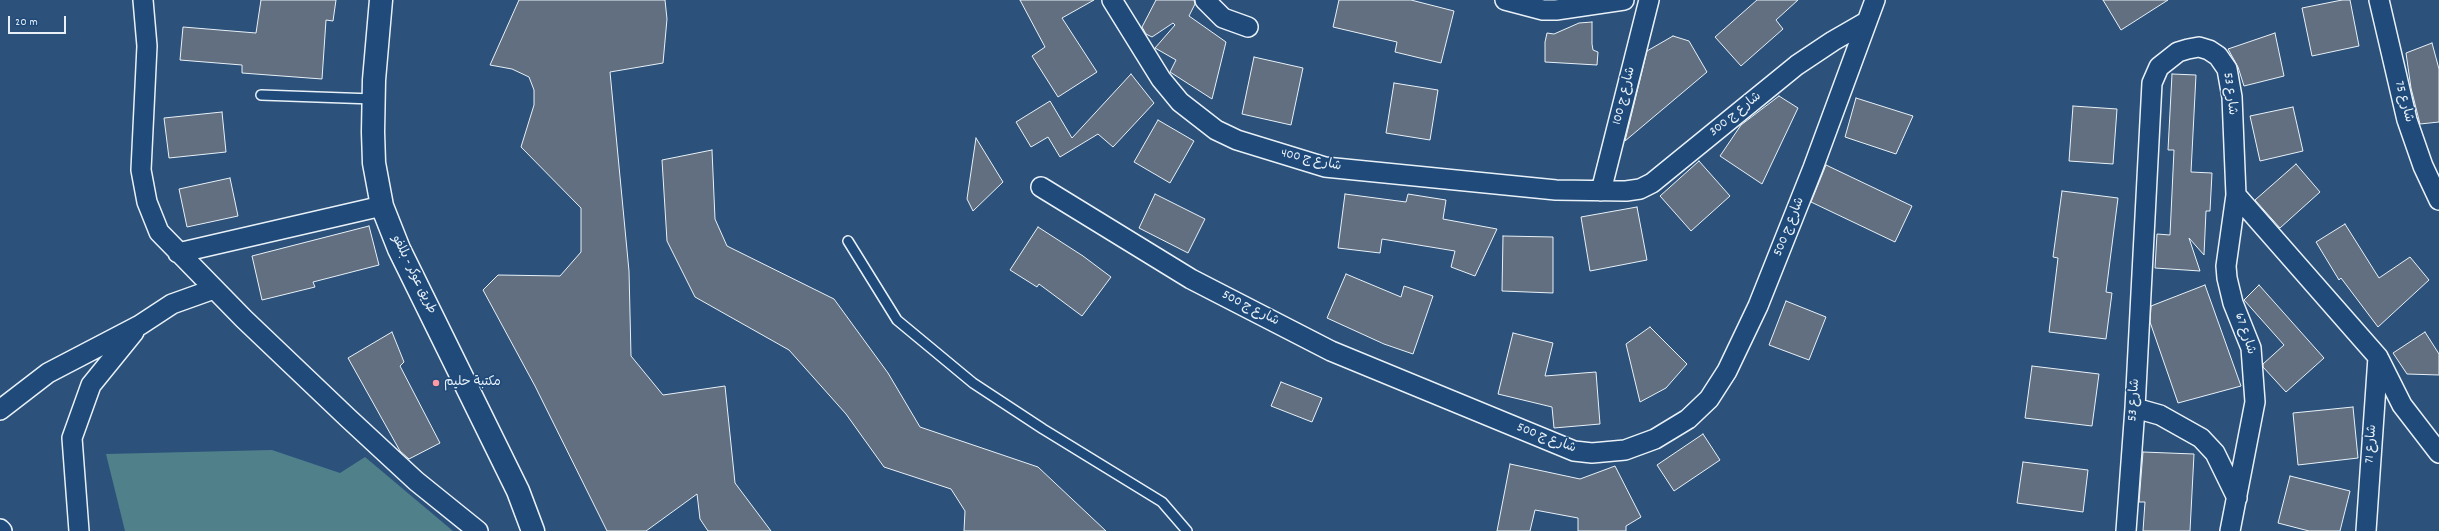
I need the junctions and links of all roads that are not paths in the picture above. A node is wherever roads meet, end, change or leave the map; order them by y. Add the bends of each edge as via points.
1 (143, 0) edge
2 (381, 0) edge
3 (1112, 0) edge
4 (1204, 0) edge
5 (1505, 0) edge
6 (1624, 0) edge
7 (1649, 0) edge
8 (1875, 0) edge
9 (2378, 0) edge
10 (1866, 22) junction
11 (1248, 27) dead end
12 (261, 95) dead end
13 (374, 99) junction
14 (1041, 187) dead end
15 (1601, 191) junction
16 (2236, 195) junction
17 (2439, 200) edge
18 (382, 206) junction
19 (848, 241) dead end
20 (178, 253) junction
21 (214, 289) junction
22 (140, 325) junction
23 (2378, 357) junction
24 (2135, 408) junction
25 (0, 410) edge
26 (2439, 454) edge
27 (2237, 498) junction
28 (79, 531) edge
29 (478, 531) edge
30 (534, 531) edge
31 (1187, 531) edge
32 (2126, 531) edge
33 (2230, 531) edge
34 (2366, 531) edge

1 - 20 street via 147,46 141,170 152,218 159,232
2 - 13 street, طريق عوكر - بللفو
3 - 15 street, شارع ج 400 via 1161,79 1180,102 1216,130 1237,140 1325,167 1556,190
4 - 11 street via 1222,18
5 - 6 street via 1543,10 1556,10
7 - 15 street, شارع ج 100
8 - 10 street, شارع ج 500
9 - 17 street, شارع 75 via 2407,120 2423,166
10 - 14 street, شارع ج 500 via 1813,168 1758,306 1727,371 1709,399 1688,419 1655,439 1625,450 1592,454 1574,451 1331,351 1191,279
10 - 15 street, شارع ج 300 via 1797,66 1652,183 1640,189
12 - 13 lane
13 - 18 street, طريق عوكر - بللفو via 374,163
16 - 23 street
16 - 24 street, شارع 53 via 2232,97 2227,69 2218,56 2209,50 2199,47 2178,52 2159,67 2152,83
16 - 27 street, شارع 67 via 2226,266 2227,278 2233,303 2251,348 2255,402
18 - 20 street
18 - 30 street, طريق عوكر - بللفو via 399,249 518,491
19 - 31 lane via 896,320 973,383 1162,502
20 - 21 street
21 - 22 street via 172,304
21 - 29 street via 410,475
22 - 25 street via 48,373
22 - 28 street via 91,385 72,438
23 - 26 street via 2402,405
23 - 34 street, شارع 71
24 - 27 street via 2160,415 2201,438 2215,453
24 - 32 street, شارع 53
27 - 33 street, شارع 67

